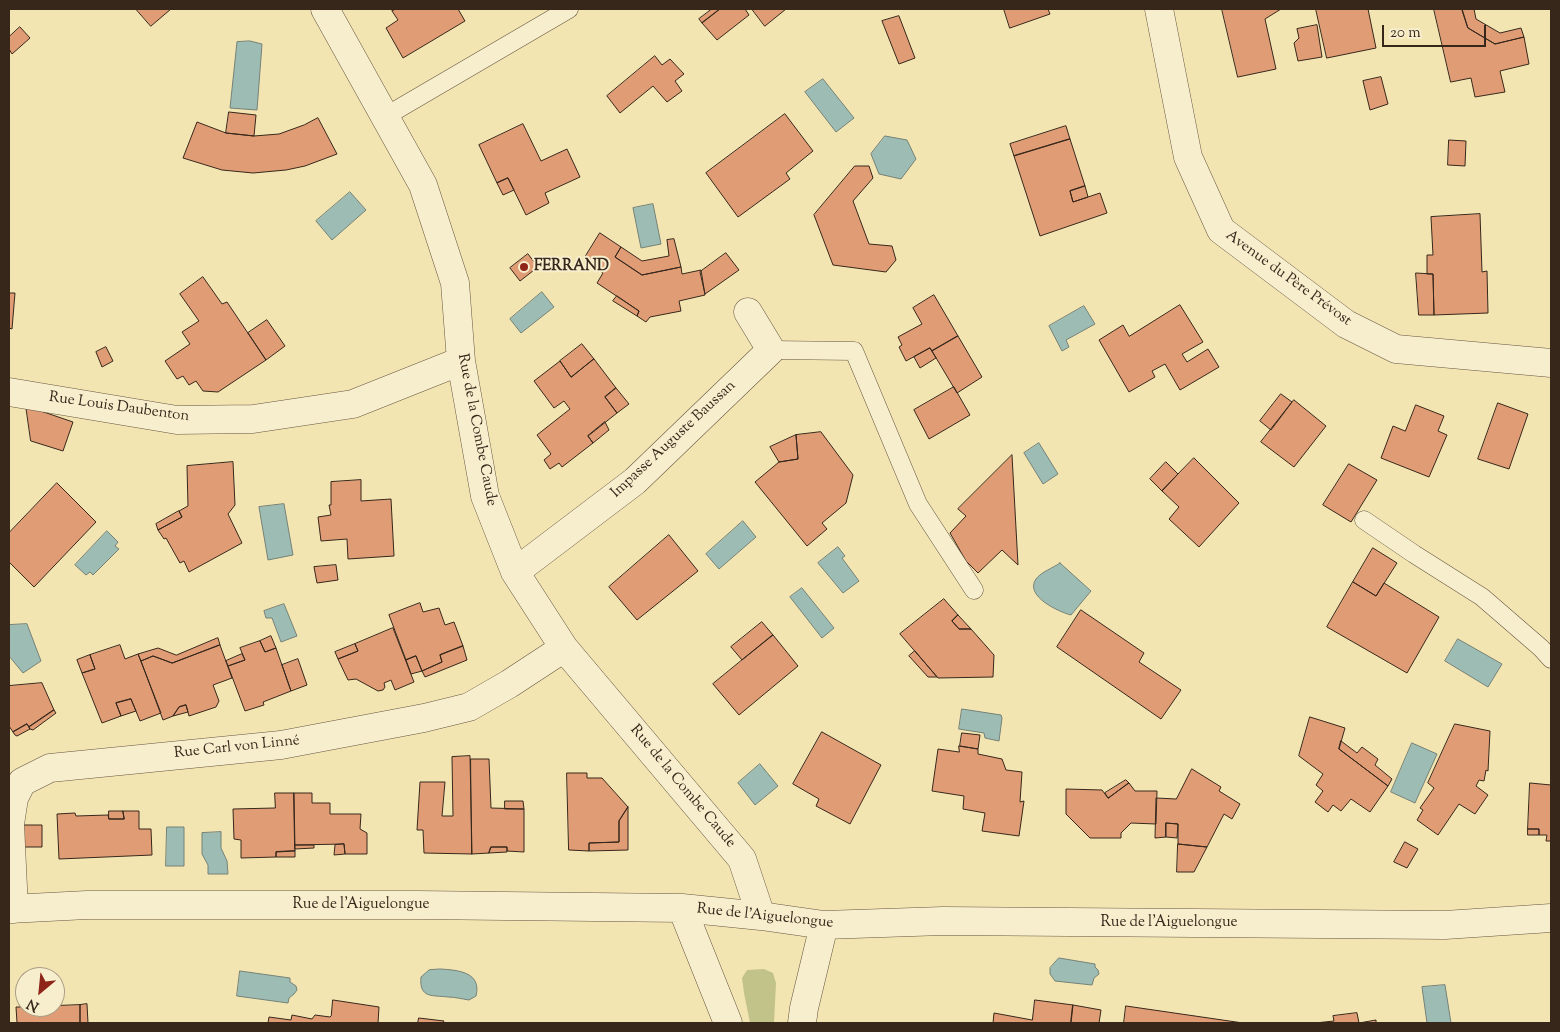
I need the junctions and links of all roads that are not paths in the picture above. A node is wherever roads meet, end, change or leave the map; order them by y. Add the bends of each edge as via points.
1 (325, 9) edge
2 (569, 9) edge
3 (1159, 9) edge
4 (386, 116) junction
5 (748, 312) dead end
6 (771, 350) junction
7 (461, 361) junction
8 (1551, 363) edge
9 (9, 392) edge
10 (1364, 520) dead end
11 (514, 572) junction
12 (974, 590) dead end
13 (564, 648) junction
14 (1551, 659) edge
15 (682, 908) junction
16 (12, 909) edge
17 (762, 916) junction
18 (1551, 918) edge
19 (824, 925) junction
20 (728, 1023) edge
21 (802, 1023) edge

1 - 4 street, Rue de la Combe Caude
2 - 4 lane
3 - 8 street, Avenue du Père Prévost via 1188,157 1221,230 1346,324 1396,349
4 - 7 street, Rue de la Combe Caude via 423,185 455,283
5 - 6 street
6 - 11 street, Impasse Auguste Baussan via 635,481
6 - 12 lane via 854,351 918,504
7 - 9 street, Rue Louis Daubenton via 353,404 253,419 177,420
7 - 11 street, Rue de la Combe Caude via 486,496
10 - 14 lane via 1482,597
11 - 13 street, Rue de la Combe Caude
13 - 16 street, Rue Carl von Linné via 469,707 424,718 281,745 50,768 22,782 14,798 10,824
13 - 17 street, Rue de la Combe Caude via 742,859
15 - 16 street, Rue de l'Aiguelongue via 87,905
15 - 17 street, Rue de l'Aiguelongue
15 - 20 street
17 - 19 street, Rue de l'Aiguelongue
18 - 19 street, Rue de l'Aiguelongue via 1445,925 943,921
19 - 21 street

